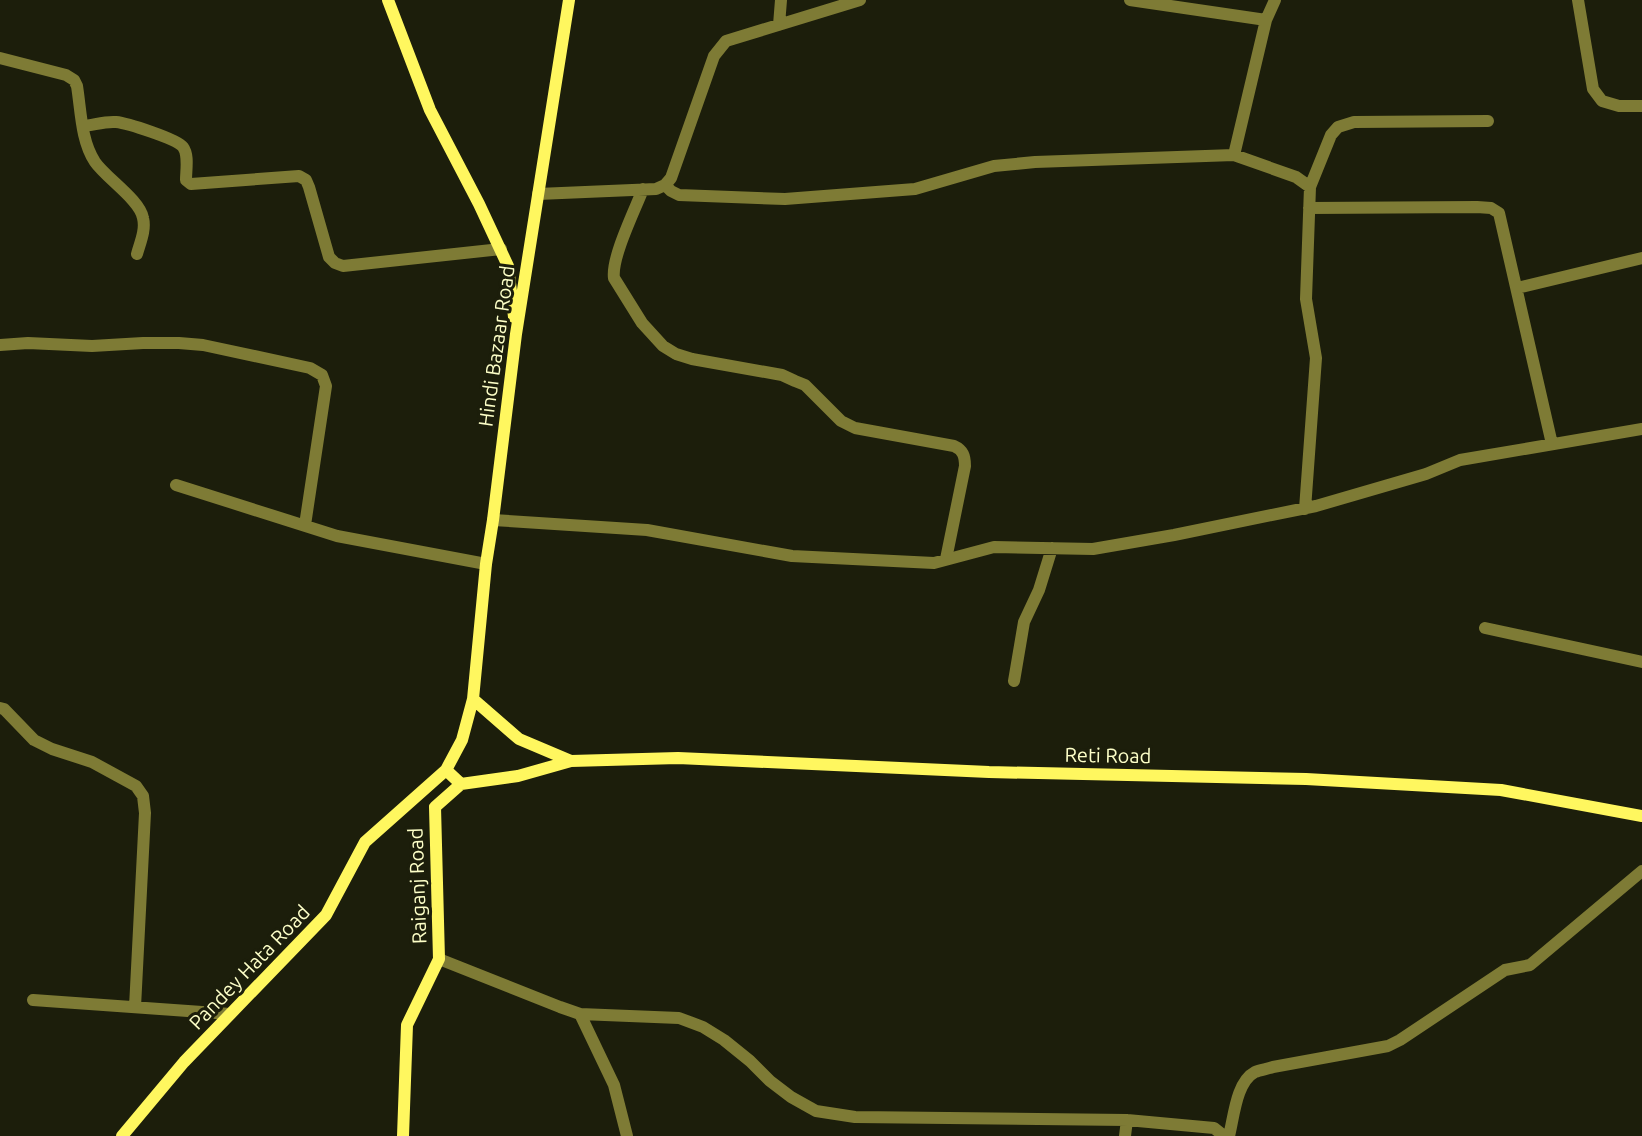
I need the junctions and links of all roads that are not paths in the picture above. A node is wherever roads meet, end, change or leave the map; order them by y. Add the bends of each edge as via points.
1 (388, 0) edge
2 (569, 0) edge
3 (781, 0) edge
4 (860, 0) edge
5 (1130, 0) edge
6 (1275, 0) edge
7 (1578, 0) edge
8 (1266, 20) junction
9 (779, 25) junction
10 (0, 58) edge
11 (1642, 106) edge
12 (1488, 121) dead end
13 (83, 126) junction
14 (1234, 155) junction
15 (665, 184) junction
16 (1310, 187) junction
17 (643, 189) junction
18 (538, 194) junction
19 (1310, 208) junction
20 (501, 249) junction
21 (137, 254) dead end
22 (1642, 258) edge
23 (1517, 288) junction
24 (516, 334) junction
25 (0, 345) edge
26 (1642, 429) edge
27 (1552, 444) junction
28 (176, 485) dead end
29 (1305, 509) junction
30 (493, 520) junction
31 (305, 525) junction
32 (1052, 548) junction
33 (946, 560) junction
34 (486, 564) junction
35 (1485, 628) dead end
36 (1642, 662) edge
37 (1014, 681) dead end
38 (473, 699) junction
39 (0, 708) edge
40 (571, 761) junction
41 (446, 770) junction
42 (461, 784) junction
43 (1642, 816) edge
44 (1642, 871) edge
45 (439, 959) junction
46 (33, 1000) dead end
47 (135, 1007) junction
48 (231, 1014) junction
49 (580, 1014) junction
50 (1127, 1120) junction
51 (122, 1136) edge
52 (403, 1136) edge
53 (627, 1136) edge
54 (1125, 1136) edge
55 (1224, 1136) edge
56 (1229, 1136) edge

1 - 20 main road via 430,111
2 - 18 main road, Hindi Bazaar Road
3 - 9 street
4 - 9 street
5 - 8 street
6 - 8 street
7 - 11 street via 1593,89 1602,101
8 - 14 street
9 - 15 street via 726,41 719,49 671,178
10 - 13 street via 74,80
12 - 16 street via 1354,122 1338,127 1330,135
13 - 20 street via 123,123 175,141 186,153 186,180 191,184 299,177 306,180 329,257 343,266
13 - 21 street via 96,164 143,216 144,229
14 - 15 street via 994,166 915,189 785,199 679,195
14 - 16 street via 1296,177
15 - 17 street
16 - 19 street
17 - 18 street
17 - 33 street via 613,270 642,323 676,354 782,375 804,385 841,422 855,428 960,448 965,466
18 - 24 main road, Hindi Bazaar Road
19 - 23 street via 1491,208 1499,213
19 - 29 street via 1306,299 1316,358
20 - 24 main road via 508,266
22 - 23 street
23 - 27 street
24 - 30 main road, Hindi Bazaar Road
25 - 31 street via 203,345 310,368 322,375 326,386
26 - 27 street
27 - 29 street via 1460,460 1426,474
28 - 31 street
29 - 32 street via 1092,549
30 - 33 street via 647,530 792,556
30 - 34 main road, Hindi Bazaar Road
31 - 34 street via 337,536
32 - 33 street via 994,546
32 - 37 street via 1024,622
34 - 38 main road, Hindi Bazaar Road
35 - 36 street
38 - 40 main road via 519,739
38 - 41 main road, Hindi Bazaar Road via 462,740
39 - 47 street via 34,741 92,762 136,786 142,796 145,813
40 - 42 main road via 518,776
40 - 43 main road, Reti Road via 678,758 989,772 1306,778 1501,790
41 - 42 main road
41 - 48 main road, Pandey Hata Road via 365,842 326,915
42 - 45 main road, Raiganj Road via 435,807
44 - 56 street via 1530,965 1505,970 1400,1040 1388,1046 1254,1072 1240,1090
45 - 49 street
45 - 52 main road, Raiganj Road via 407,1025
46 - 47 street
47 - 48 street
48 - 51 main road, Pandey Hata Road via 184,1062
49 - 50 street via 679,1018 703,1027 791,1097 816,1111 855,1117
49 - 53 street via 614,1085
50 - 54 street
50 - 55 street via 1214,1128

